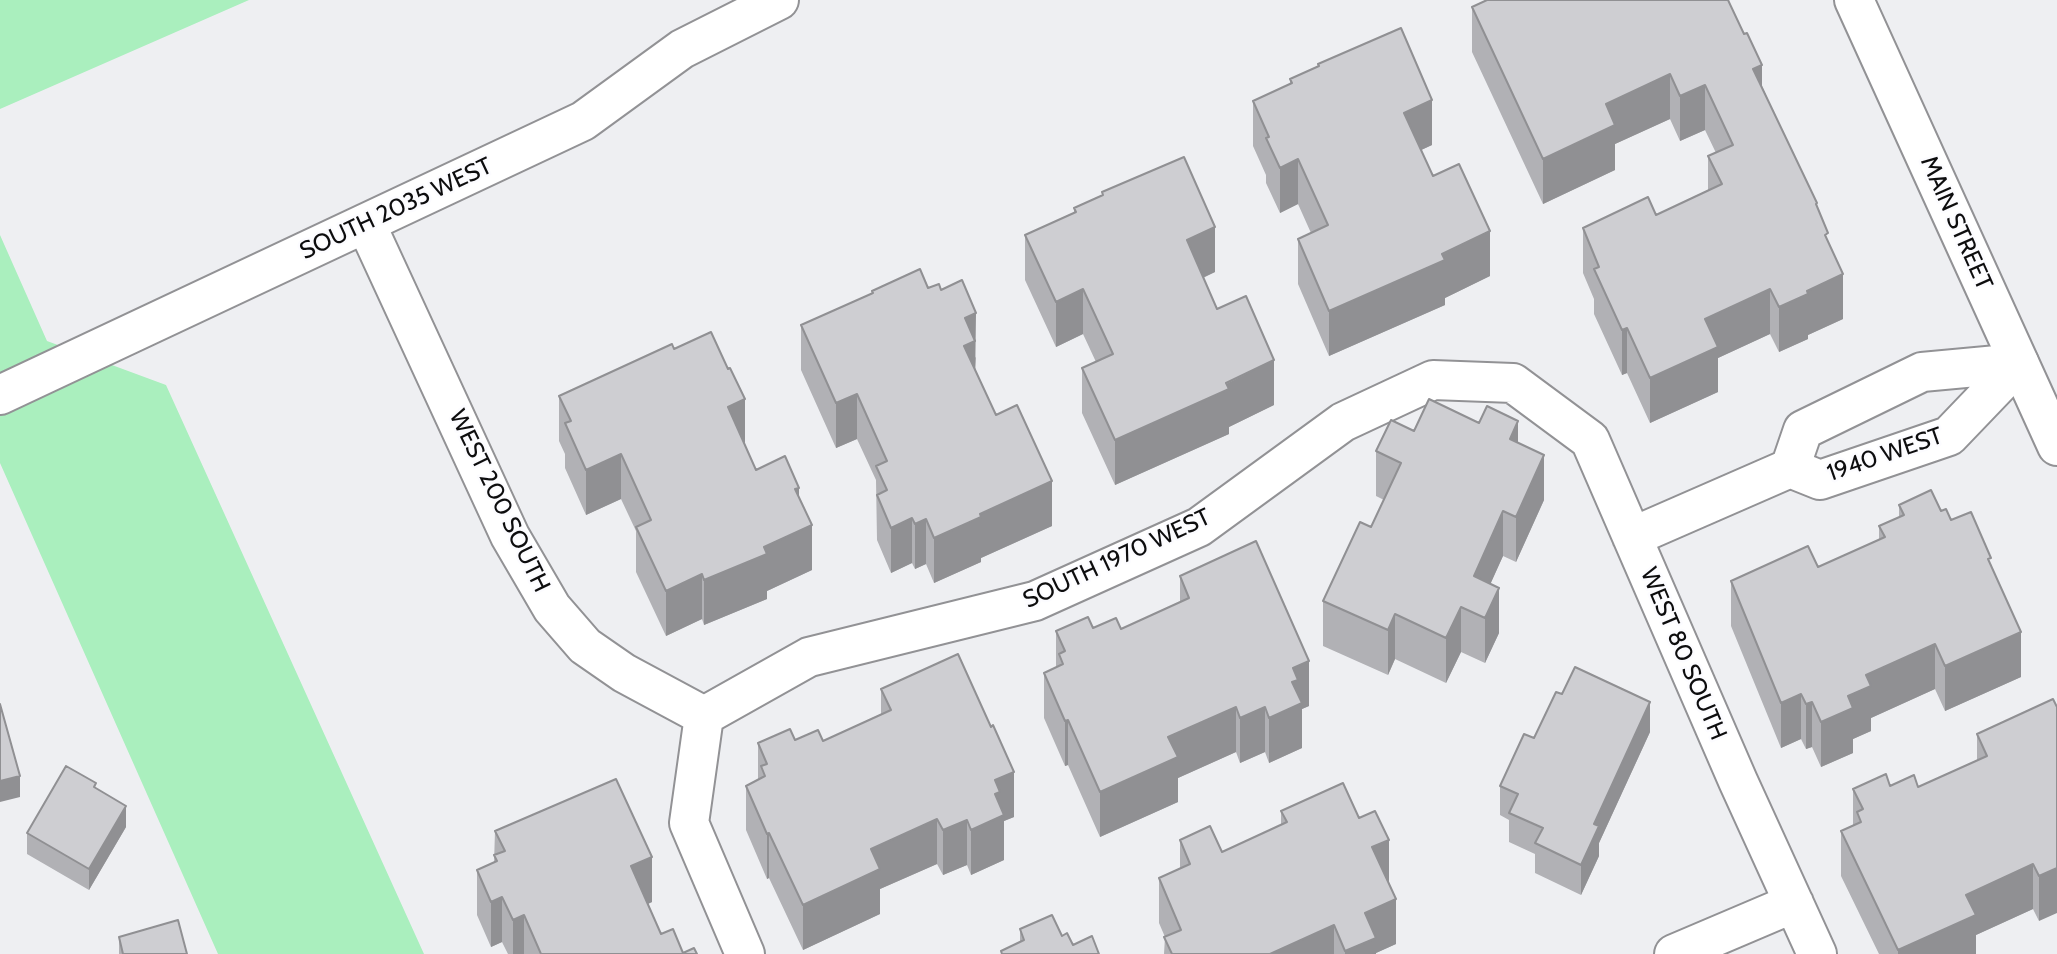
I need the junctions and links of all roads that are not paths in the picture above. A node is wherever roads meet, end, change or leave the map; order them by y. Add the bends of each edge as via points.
1 (779, 0) edge
2 (1854, 0) edge
3 (366, 224) junction
4 (2019, 363) junction
5 (1513, 383) joint
6 (0, 395) edge
7 (2057, 446) edge
8 (1790, 468) junction
9 (1632, 537) junction
10 (704, 716) junction
11 (1794, 903) junction
12 (745, 954) edge
13 (1674, 954) edge
14 (1817, 954) edge

1 - 3 street, SOUTH 2035 WEST via 682,49 583,121
2 - 4 street, MAIN STREET
3 - 6 street, SOUTH 2035 WEST
3 - 10 street, WEST 200 SOUTH via 510,536 552,608 584,646
4 - 7 street, MAIN STREET
4 - 8 street, 1940 WEST via 1922,372 1804,430
4 - 8 street, 1940 WEST via 1949,436 1820,480
5 - 9 street, WEST 80 SOUTH via 1590,440
5 - 10 street, SOUTH 1970 WEST via 1433,380 1343,422 1199,527 1035,601 809,657
8 - 9 street
9 - 11 street, WEST 80 SOUTH
10 - 12 street via 689,823
11 - 13 street
11 - 14 street, WEST 80 SOUTH

